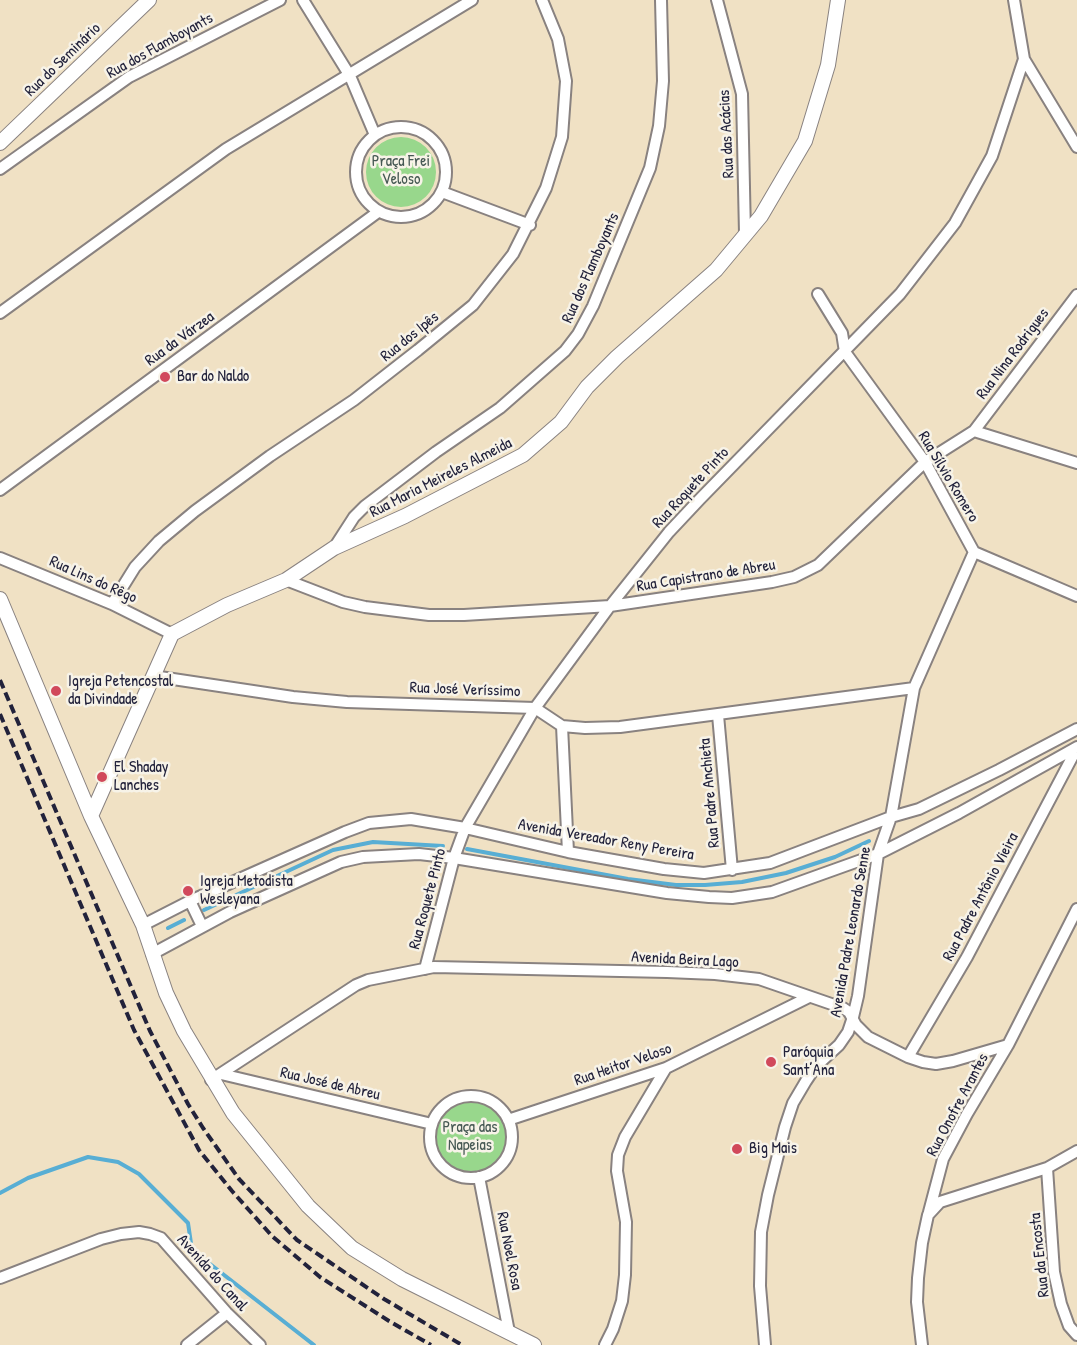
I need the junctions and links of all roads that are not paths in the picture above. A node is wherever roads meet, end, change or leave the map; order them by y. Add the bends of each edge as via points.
1 (149, 0) edge
2 (280, 0) edge
3 (303, 0) edge
4 (472, 0) edge
5 (542, 0) edge
6 (661, 0) edge
7 (717, 0) edge
8 (1014, 0) edge
9 (835, 4) edge
10 (1024, 59) junction
11 (350, 76) junction
12 (375, 135) junction
13 (0, 143) edge
14 (1077, 147) edge
15 (0, 169) edge
16 (442, 192) junction
17 (378, 212) junction
18 (530, 225) junction
19 (745, 234) junction
20 (818, 294) dead end
21 (1077, 295) edge
22 (0, 313) edge
23 (845, 352) junction
24 (974, 431) junction
25 (925, 462) junction
26 (1077, 463) edge
27 (0, 490) edge
28 (334, 548) junction
29 (974, 552) junction
30 (0, 558) edge
31 (286, 580) junction
32 (1077, 596) edge
33 (0, 599) edge
34 (112, 604) junction
35 (610, 606) junction
36 (172, 634) junction
37 (153, 676) junction
38 (914, 688) junction
39 (535, 708) junction
40 (718, 715) junction
41 (562, 726) junction
42 (1077, 729) edge
43 (1077, 748) edge
44 (91, 816) junction
45 (891, 817) junction
46 (465, 828) junction
47 (568, 852) junction
48 (878, 854) junction
49 (454, 858) junction
50 (732, 870) junction
51 (190, 901) junction
52 (1077, 909) edge
53 (143, 925) junction
54 (202, 926) junction
55 (152, 954) junction
56 (424, 969) junction
57 (809, 997) junction
58 (853, 1017) junction
59 (1008, 1045) junction
60 (908, 1057) junction
61 (666, 1068) junction
62 (216, 1077) junction
63 (508, 1120) junction
64 (432, 1124) junction
65 (1077, 1150) edge
66 (1047, 1168) junction
67 (479, 1177) junction
68 (928, 1215) junction
69 (0, 1278) edge
70 (227, 1313) junction
71 (509, 1332) junction
72 (1077, 1335) edge
73 (187, 1345) edge
74 (260, 1345) edge
75 (534, 1345) edge
76 (605, 1345) edge
77 (765, 1345) edge
78 (922, 1345) edge

1 - 13 street, Rua do Seminário
2 - 15 street, Rua dos Flamboyants via 129,77
3 - 11 street
4 - 11 street
5 - 18 street, Rua dos Ipês via 558,39 566,81 562,137
6 - 28 street, Rua dos Flamboyants via 663,81 650,168 578,334 565,351 500,408 381,493 354,517
7 - 19 street, Rua das Acácias via 742,94
8 - 10 street
9 - 19 street, Rua Maria Meireles Almeida via 828,64 805,141 761,216
10 - 14 street
10 - 23 street, Rua Roquete Pinto via 992,156 955,223 900,294
11 - 12 street
11 - 22 street via 226,149
12 - 16 street via 404,126 419,129 432,138 446,164
12 - 17 street via 357,159 356,175 359,190
16 - 17 street via 421,213 392,217
16 - 18 street
17 - 27 street, Rua da Várzea
18 - 34 street, Rua dos Ipês via 473,305 354,400 270,456 177,526 135,567
19 - 28 street, Rua Maria Meireles Almeida via 716,270 617,357 587,387 561,422 528,451 405,516
20 - 23 street, Rua Sílvio Romero via 842,333
21 - 24 street, Rua Nina Rodrigues
23 - 25 street, Rua Sílvio Romero
23 - 35 street, Rua Roquete Pinto via 669,532
24 - 25 street, Rua Capistrano de Abreu
24 - 26 street
25 - 29 street, Rua Sílvio Romero
25 - 35 street, Rua Capistrano de Abreu via 811,570 772,582
28 - 31 street, Rua Maria Meireles Almeida
29 - 32 street
29 - 38 street, Avenida Padre Leonardo Senne
30 - 34 street, Rua Lins do Rêgo
31 - 35 street, Rua Capistrano de Abreu via 343,602 429,615
31 - 36 street, Rua Maria Meireles Almeida
33 - 44 street
34 - 36 street, Rua Lins do Rêgo
35 - 39 street, Rua Roquete Pinto
36 - 37 street
37 - 39 street, Rua José Veríssimo via 336,701
37 - 44 street
38 - 40 street
38 - 45 street, Avenida Padre Leonardo Senne
39 - 41 street, Rua José Veríssimo
39 - 46 street, Rua Roquete Pinto
40 - 41 street via 620,727
40 - 50 street, Rua Padre Anchieta
41 - 47 street
42 - 45 street, Avenida Vereador Reny Pereira via 919,808
43 - 48 street
43 - 60 street, Rua Padre Antônio Vieira via 967,957
44 - 53 street
45 - 48 street, Avenida Padre Leonardo Senne
45 - 50 street, Avenida Vereador Reny Pereira via 770,863
46 - 47 street, Avenida Vereador Reny Pereira
46 - 49 street, Rua Roquete Pinto
46 - 51 street, Avenida Vereador Reny Pereira via 411,819 369,823
47 - 50 street, Avenida Vereador Reny Pereira via 664,869 704,873
48 - 49 street via 772,892 732,898 667,893
48 - 58 street, Avenida Padre Leonardo Senne
49 - 54 street via 419,854 363,856 341,862
49 - 56 street, Rua Roquete Pinto
51 - 53 street, Avenida Vereador Reny Pereira
51 - 54 street
52 - 59 street
53 - 55 street
54 - 55 street
55 - 62 street via 184,1031
56 - 57 street, Avenida Beira Lago via 715,974 759,979
56 - 62 street, Avenida Beira Lago via 356,985
57 - 58 street, Avenida Beira Lago via 843,1008
57 - 61 street, Rua Heitor Veloso
58 - 60 street, Avenida Beira Lago via 868,1037
58 - 77 street, Avenida Padre Leonardo Senne via 839,1045 816,1065 793,1103 784,1127 761,1232
59 - 60 street, Avenida Beira Lago via 936,1064
59 - 68 street, Rua Onofre Arantes via 944,1159
61 - 63 street, Rua Heitor Veloso
61 - 76 street via 618,1155 626,1222 625,1275 622,1301
62 - 64 street, Rua José de Abreu
62 - 71 street via 233,1113 308,1206 344,1241 402,1279
63 - 64 street via 492,1102 468,1096 446,1104
63 - 67 street via 511,1144 507,1155 490,1173
64 - 67 street via 431,1148 440,1164 455,1175
65 - 66 street
66 - 68 street via 940,1202
66 - 72 street, Rua da Encosta via 1054,1272 1061,1304
67 - 71 street, Rua Noel Rosa
68 - 78 street, Rua Onofre Arantes via 918,1278
69 - 70 street, Avenida do Canal via 101,1239 139,1232 161,1239
70 - 73 street
70 - 74 street, Avenida do Canal
71 - 75 street

